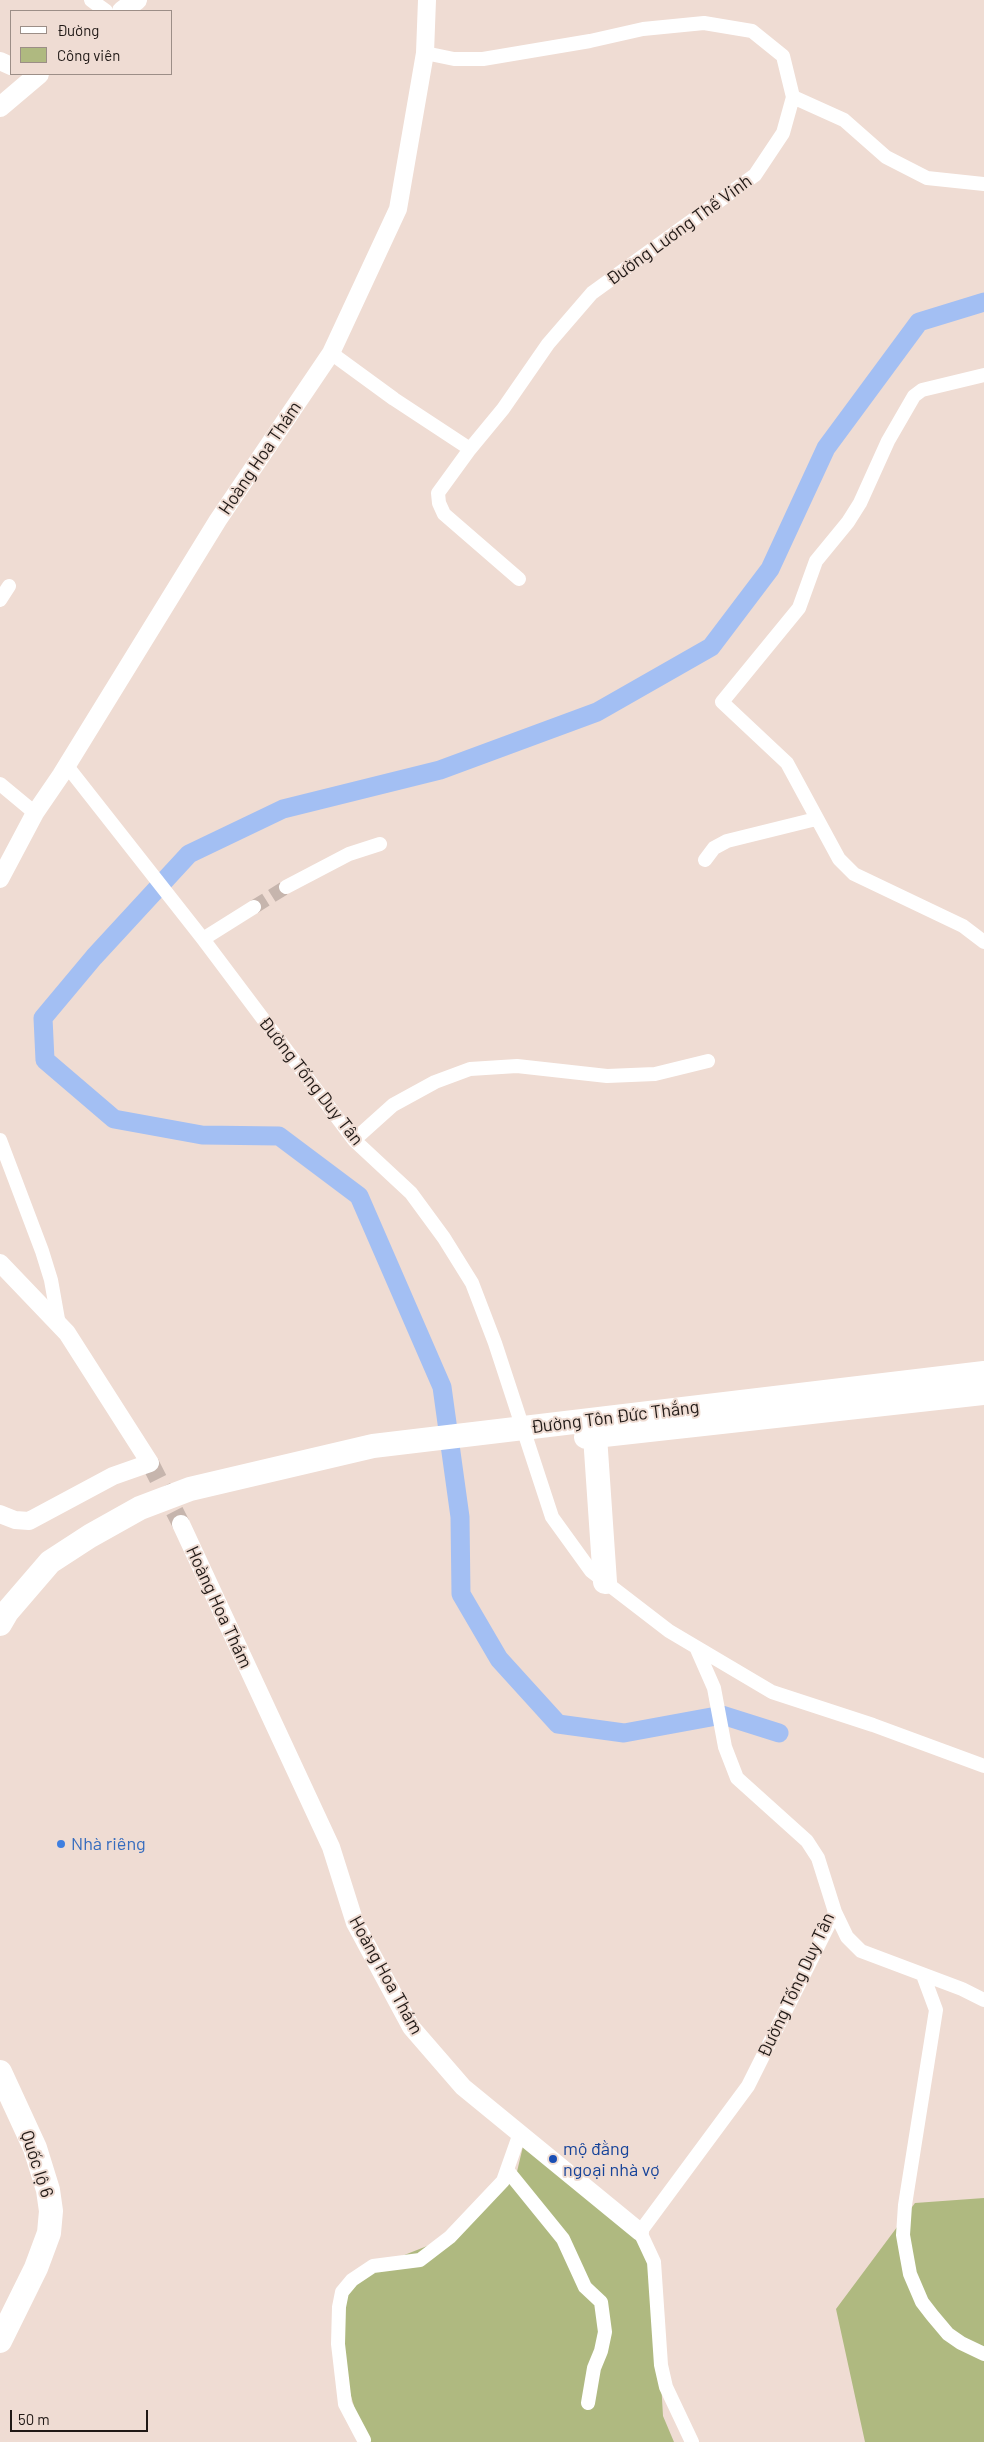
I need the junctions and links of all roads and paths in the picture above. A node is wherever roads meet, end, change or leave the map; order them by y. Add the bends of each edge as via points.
1 (91, 0) edge
2 (137, 0) edge
3 (427, 0) edge
4 (105, 10) edge
5 (123, 10) edge
6 (425, 53) junction
7 (33, 75) edge
8 (793, 97) junction
9 (0, 107) edge
10 (984, 184) edge
11 (331, 353) junction
12 (984, 375) edge
13 (470, 449) junction
14 (519, 579) dead end
15 (9, 586) dead end
16 (0, 600) edge
17 (67, 766) junction
18 (0, 784) edge
19 (34, 813) junction
20 (816, 820) junction
21 (380, 844) dead end
22 (704, 860) dead end
23 (0, 879) edge
24 (286, 887) tunnel mouth
25 (254, 907) tunnel mouth
26 (203, 938) junction
27 (984, 942) edge
28 (708, 1061) dead end
29 (0, 1140) edge
30 (354, 1140) junction
31 (0, 1263) edge
32 (60, 1325) junction
33 (984, 1373) edge
34 (984, 1392) edge
35 (548, 1433) junction
36 (595, 1436) junction
37 (0, 1514) edge
38 (181, 1524) tunnel mouth
39 (605, 1582) junction
40 (0, 1624) edge
41 (696, 1647) junction
42 (984, 1766) edge
43 (835, 1912) junction
44 (923, 1975) junction
45 (984, 2000) edge
46 (0, 2072) edge
47 (520, 2133) junction
48 (506, 2170) junction
49 (640, 2232) junction
50 (0, 2341) edge
51 (984, 2354) edge
52 (588, 2403) dead end
53 (364, 2440) dead end
54 (692, 2442) edge

1 - 4 street
2 - 5 main road
3 - 6 street, Hoàng Hoa Thám
6 - 8 street, Đường Lương Thế Vinh via 454,59 483,58 643,29 704,22 752,30 783,56
6 - 11 street, Hoàng Hoa Thám via 398,209
7 - 9 main road
8 - 10 street via 844,120 886,157 927,178
8 - 13 street, Đường Lương Thế Vinh via 783,132 755,175 592,293 548,344 503,410
11 - 13 street
11 - 17 street, Hoàng Hoa Thám via 218,520
12 - 20 street via 922,390 914,396 888,441 860,503 816,561 799,608 722,701 787,762
13 - 14 street, Đường Lương Thế Vinh via 438,494 439,504 444,514
15 - 16 street
17 - 19 street, Hoàng Hoa Thám
17 - 26 street, Đường Tống Duy Tân
18 - 19 street
19 - 23 street, Hoàng Hoa Thám
20 - 22 street via 727,841 714,848
20 - 27 street via 839,859 854,874 963,926
21 - 24 street via 349,854
25 - 26 street
26 - 30 street, Đường Tống Duy Tân
28 - 30 street via 655,1074 607,1076 517,1066 470,1069 435,1082 393,1105
29 - 32 street via 42,1251
30 - 39 street, Đường Tống Duy Tân via 411,1193 472,1283 552,1517 591,1571
31 - 32 street
32 - 37 street via 150,1463 113,1476 29,1521
33 - 35 highway, Đường Tôn Đức Thắng
34 - 36 highway, Đường Tôn Đức Thắng
35 - 36 highway, Đường Tôn Đức Thắng
35 - 40 highway, Đường Tôn Đức Thắng via 374,1454 248,1475 190,1489 140,1508 50,1562
36 - 39 highway
38 - 47 street, Hoàng Hoa Thám via 331,1847 355,1923 411,2027 464,2087
39 - 41 street, Đường Tống Duy Tân via 668,1631
41 - 42 street via 772,1692
41 - 43 street, Đường Tống Duy Tân via 714,1688 725,1747 737,1778 807,1841 818,1858
43 - 44 street via 847,1937 861,1951
43 - 49 street, Đường Tống Duy Tân via 748,2086
44 - 45 street
44 - 51 street via 936,2010 903,2235 910,2274 922,2302 948,2334
46 - 50 highway, Quốc lộ 6 via 35,2148 51,2211 49,2233 36,2268
47 - 48 street
47 - 49 street, Hoàng Hoa Thám
48 - 52 street via 563,2239 585,2287 601,2302 605,2332
48 - 53 street via 503,2181 492,2194 433,2252 420,2260 373,2266 352,2280 342,2292 338,2344 345,2404
49 - 54 street, Hoàng Hoa Thám via 654,2262 661,2365 666,2387

